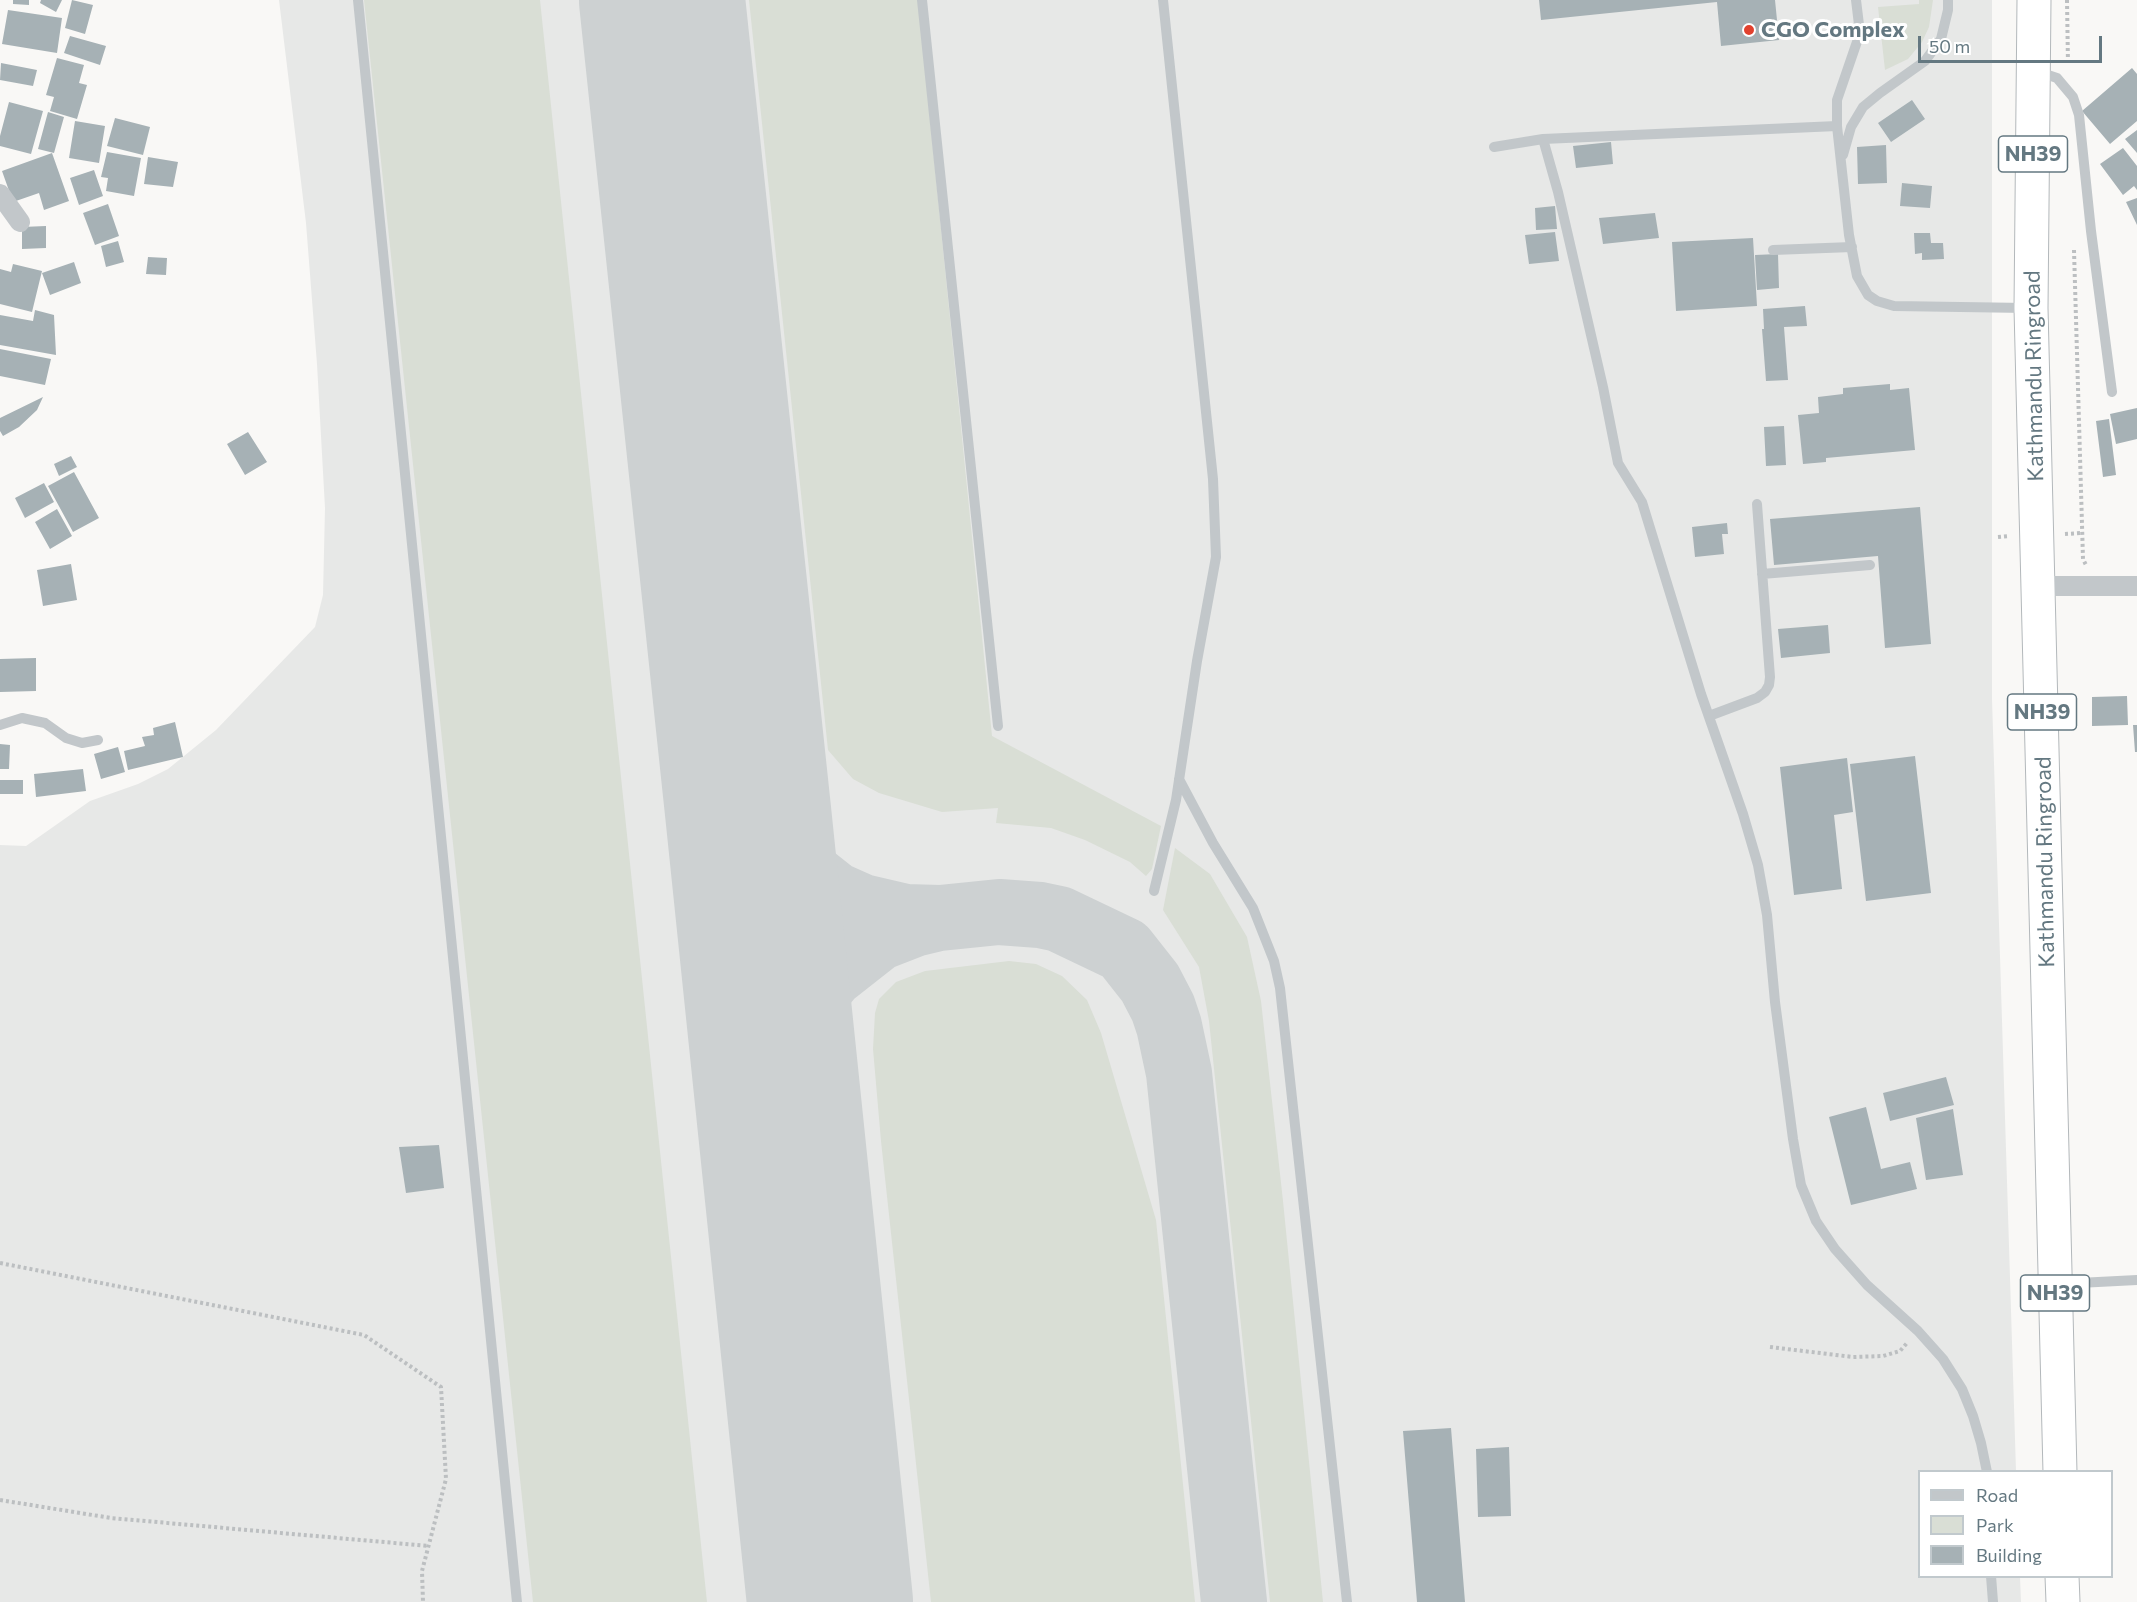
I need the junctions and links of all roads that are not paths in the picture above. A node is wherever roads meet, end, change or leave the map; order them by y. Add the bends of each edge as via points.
1 (358, 0) edge
2 (922, 0) edge
3 (1163, 0) edge
4 (1856, 0) edge
5 (1948, 0) edge
6 (2034, 0) edge
7 (2034, 71) junction
8 (1837, 126) junction
9 (1543, 140) junction
10 (1494, 147) dead end
11 (1842, 158) junction
12 (0, 194) edge
13 (20, 222) dead end
14 (1852, 248) junction
15 (1773, 250) dead end
16 (2031, 308) junction
17 (2112, 392) dead end
18 (1757, 504) dead end
19 (1870, 565) dead end
20 (1762, 574) junction
21 (2039, 586) junction
22 (2137, 586) edge
23 (1709, 716) junction
24 (0, 725) edge
25 (998, 726) dead end
26 (98, 740) dead end
27 (1179, 778) junction
28 (1154, 891) dead end
29 (2137, 1280) edge
30 (2055, 1284) junction
31 (1987, 1470) edge
32 (2060, 1470) edge
33 (1991, 1578) edge
34 (2062, 1578) edge
35 (518, 1602) edge
36 (1347, 1602) edge
37 (1993, 1602) edge
38 (2063, 1602) edge

1 - 35 lane
2 - 25 lane
3 - 27 lane via 1213,479 1216,557
4 - 8 lane via 1860,33 1837,100
5 - 11 lane via 1941,39 1925,61 1863,107 1851,127
6 - 7 highway, Kathmandu Ringroad / NH39
7 - 16 highway, Kathmandu Ringroad / NH39
7 - 17 lane via 2057,78 2073,97 2079,115
8 - 9 lane
8 - 11 lane
9 - 10 lane
9 - 23 lane via 1618,463 1642,502
11 - 14 lane
12 - 13 street
14 - 15 lane
14 - 16 lane via 1857,276 1868,295 1877,301 1894,306
16 - 21 highway, Kathmandu Ringroad / NH39
18 - 20 lane
19 - 20 lane
20 - 23 lane via 1769,685 1757,698
21 - 22 street
21 - 30 highway, Kathmandu Ringroad / NH39
23 - 31 lane via 1758,866 1802,1185 1816,1221 1835,1249 1943,1359 1962,1389
24 - 26 lane via 22,718 45,723 66,738 82,743
27 - 28 lane
27 - 36 lane via 1253,908 1276,970
29 - 30 lane
30 - 32 highway, Kathmandu Ringroad / NH39
33 - 37 lane
34 - 38 highway

